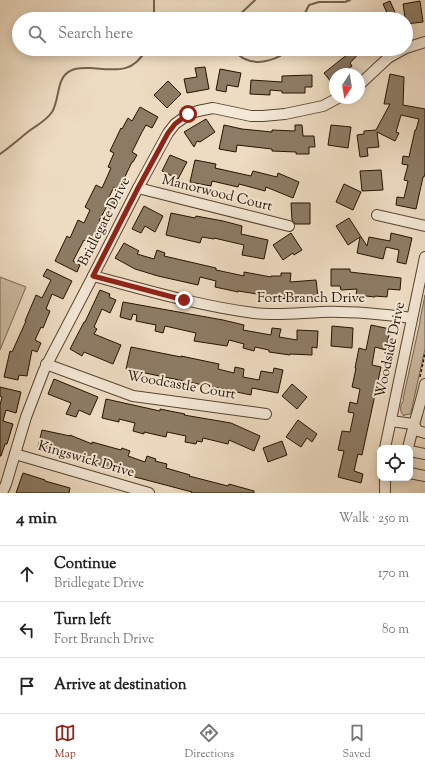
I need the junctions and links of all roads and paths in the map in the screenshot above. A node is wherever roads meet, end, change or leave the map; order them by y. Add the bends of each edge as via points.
1 (425, 42) edge
2 (413, 46) edge
3 (391, 56) edge
4 (365, 80) edge
5 (329, 103) edge
6 (138, 188) junction
7 (378, 215) dead end
8 (289, 226) dead end
9 (425, 226) edge
10 (424, 264) edge
11 (93, 276) junction
12 (412, 318) junction
13 (46, 364) junction
14 (425, 384) edge
15 (266, 414) dead end
16 (391, 421) junction
17 (413, 424) junction
18 (425, 433) edge
19 (387, 445) edge
20 (409, 445) edge
21 (413, 452) edge
22 (15, 454) junction
23 (425, 454) edge
24 (413, 474) edge
25 (425, 476) edge
26 (385, 481) edge
27 (2, 493) edge
28 (149, 493) edge
29 (385, 493) edge

1 - 2 street
3 - 4 street
5 - 6 street, Bridlegate Drive via 285,114 263,116 213,108 188,114 168,133
6 - 8 street, Manorwood Court
6 - 11 street, Bridlegate Drive
7 - 9 street
10 - 12 street, Woodside Drive
11 - 12 street, Fort Branch Drive via 184,300 254,313 348,312
11 - 13 street, Bridlegate Drive
12 - 16 street, Woodside Drive
13 - 15 street, Woodcastle Court via 133,396
13 - 22 street, Bridlegate Drive
14 - 17 street
16 - 17 street
16 - 19 street, Woodside Drive
17 - 18 street via 418,431
17 - 20 street
21 - 23 street
22 - 27 street, Bridlegate Drive
22 - 28 street, Kingswick Drive
24 - 25 street
26 - 29 street

